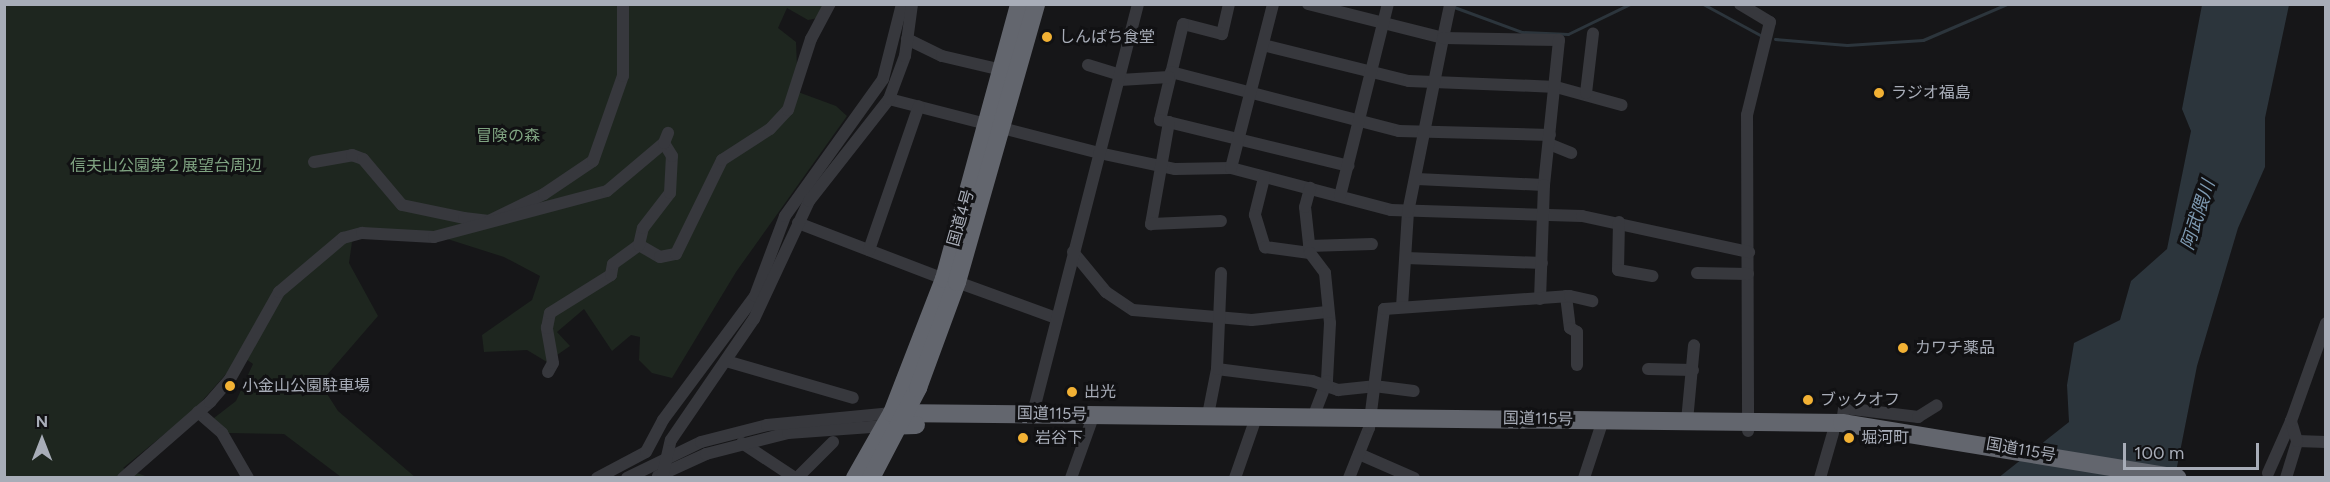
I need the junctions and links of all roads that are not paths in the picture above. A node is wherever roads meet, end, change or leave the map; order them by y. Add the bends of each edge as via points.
1 (623, 4) edge
2 (830, 4) edge
3 (902, 4) edge
4 (912, 4) edge
5 (1019, 4) edge
6 (1036, 4) edge
7 (1138, 4) edge
8 (1229, 4) edge
9 (1273, 4) edge
10 (1308, 4) edge
11 (1388, 4) edge
12 (1450, 4) edge
13 (1740, 4) edge
14 (1383, 22) junction
15 (1593, 33) dead end
16 (1443, 38) junction
17 (907, 39) junction
18 (1263, 45) junction
19 (1088, 65) dead end
20 (1002, 70) junction
21 (1370, 72) junction
22 (1170, 75) junction
23 (1120, 77) junction
24 (1434, 84) junction
25 (1557, 87) junction
26 (1250, 90) junction
27 (1586, 93) junction
28 (888, 99) junction
29 (1622, 105) dead end
30 (919, 106) junction
31 (1360, 120) junction
32 (1169, 122) junction
33 (995, 127) junction
34 (1426, 131) junction
35 (1238, 137) junction
36 (1549, 140) junction
37 (1099, 153) junction
38 (1571, 153) dead end
39 (314, 162) dead end
40 (1160, 166) junction
41 (1348, 166) junction
42 (1231, 168) junction
43 (1264, 178) junction
44 (1417, 179) junction
45 (1544, 184) junction
46 (1310, 188) junction
47 (1340, 196) junction
48 (1408, 212) junction
49 (1544, 215) junction
50 (489, 221) junction
51 (1221, 221) dead end
52 (1619, 222) junction
53 (798, 223) junction
54 (1372, 244) dead end
55 (639, 245) junction
56 (1310, 249) junction
57 (868, 250) junction
58 (1073, 252) junction
59 (1749, 252) junction
60 (1406, 258) junction
61 (1542, 263) junction
62 (1221, 273) dead end
63 (1697, 273) dead end
64 (1748, 274) junction
65 (1652, 276) dead end
66 (950, 280) junction
67 (1566, 297) junction
68 (1540, 299) junction
69 (1592, 301) dead end
70 (1402, 307) junction
71 (1327, 312) junction
72 (1220, 316) junction
73 (1056, 318) junction
74 (2325, 323) edge
75 (1694, 345) dead end
76 (2321, 345) edge
77 (726, 361) junction
78 (1577, 365) dead end
79 (1217, 369) junction
80 (1648, 369) dead end
81 (1694, 370) junction
82 (548, 372) dead end
83 (1324, 384) junction
84 (1374, 386) junction
85 (1414, 391) dead end
86 (853, 398) dead end
87 (1937, 405) dead end
88 (198, 412) junction
89 (1033, 413) junction
90 (1208, 415) junction
91 (1314, 415) junction
92 (896, 419) junction
93 (1093, 420) junction
94 (1256, 421) junction
95 (1687, 421) junction
96 (2291, 421) junction
97 (1370, 422) junction
98 (1603, 425) junction
99 (1748, 427) junction
100 (1837, 428) junction
101 (1936, 440) junction
102 (2296, 441) junction
103 (833, 442) dead end
104 (2325, 442) edge
105 (742, 444) junction
106 (1359, 454) junction
107 (666, 457) junction
108 (2268, 472) dead end
109 (123, 477) edge
110 (248, 477) edge
111 (597, 477) edge
112 (627, 477) edge
113 (660, 477) edge
114 (796, 477) edge
115 (855, 477) edge
116 (871, 477) edge
117 (1071, 477) edge
118 (1235, 477) edge
119 (1349, 477) edge
120 (1414, 477) edge
121 (1584, 477) edge
122 (1820, 477) edge
123 (2121, 477) edge
124 (2178, 477) edge
125 (2286, 477) edge

1 - 50 street via 623,76 590,166
2 - 55 street via 811,39 788,110 770,129 722,160 676,254 660,257
3 - 111 street via 883,79 785,216 754,296 663,420 646,452
4 - 17 street
5 - 20 highway, 国道4号
6 - 33 highway, 国道4号
7 - 23 street
8 - 22 street via 1222,34 1183,24
9 - 18 street
10 - 14 street
11 - 14 street
12 - 16 street
13 - 59 street via 1770,22 1749,95
14 - 16 street
14 - 21 street
15 - 27 street
16 - 24 street
16 - 25 street via 1559,40
17 - 20 street via 942,56
17 - 28 street
18 - 21 street
18 - 26 street
19 - 23 street
20 - 33 highway, 国道4号
21 - 24 street
21 - 31 street
22 - 23 street
22 - 26 street
22 - 32 street via 1160,120
23 - 37 street
24 - 25 street
24 - 34 street
25 - 27 street
25 - 36 street
26 - 31 street
26 - 35 street
27 - 29 street
28 - 30 street
28 - 53 street
30 - 33 street
30 - 57 street
31 - 34 street
31 - 41 street
32 - 35 street
32 - 40 street
33 - 37 street
33 - 66 highway, 国道4号
34 - 36 street
34 - 44 street
35 - 41 street
35 - 42 street
36 - 38 street
36 - 45 street
37 - 40 street
37 - 58 street
39 - 50 street via 352,155 363,159 402,205
40 - 42 street
40 - 51 street via 1154,227
41 - 47 street
42 - 43 street
43 - 46 street
43 - 56 street via 1255,214 1265,248
44 - 45 street
44 - 48 street
45 - 49 street
46 - 47 street
46 - 56 street via 1305,207
47 - 48 street
48 - 49 street
48 - 60 street
49 - 52 street
49 - 61 street
50 - 55 street via 607,191 666,138 672,156 670,193 643,228
50 - 88 street via 434,237 362,233 343,238 279,292 230,379
52 - 59 street
52 - 65 street via 1618,270
53 - 57 street
53 - 77 street via 763,303
54 - 56 street
55 - 82 street via 614,262 606,280 550,313 547,328 553,363
56 - 71 street via 1325,273
57 - 66 street
58 - 72 street via 1106,292 1133,310
58 - 73 street
59 - 64 street
60 - 61 street
60 - 70 street
61 - 68 street
62 - 72 street
63 - 64 street
64 - 99 street
66 - 73 street
66 - 92 highway, 国道4号
67 - 68 street
67 - 69 street
67 - 78 street via 1570,328 1576,332
68 - 70 street
70 - 84 street via 1384,309
71 - 72 street via 1252,320
71 - 83 street via 1330,352
72 - 79 street
73 - 89 street
74 - 76 street
75 - 81 street
76 - 96 street
77 - 86 street
77 - 107 street via 670,440
79 - 83 street
79 - 90 street
80 - 81 street
81 - 95 street
83 - 84 street via 1338,390
83 - 91 street
84 - 85 street
84 - 97 street
87 - 100 street via 1918,417 1844,408
88 - 109 street
88 - 110 street via 222,433
89 - 92 highway, 国道115号
89 - 93 highway, 国道115号
90 - 93 highway, 国道115号
90 - 94 highway, 国道115号
91 - 94 highway, 国道115号
91 - 97 highway, 国道115号
92 - 93 highway, 国道115号
92 - 105 street via 815,429
92 - 107 street via 798,418 701,442
92 - 115 highway
92 - 116 highway
93 - 94 highway, 国道115号
93 - 117 street
94 - 97 highway, 国道115号
94 - 118 street
95 - 98 highway, 国道115号
95 - 99 highway, 国道115号
96 - 102 street
96 - 108 street
97 - 98 highway, 国道115号
97 - 106 street
98 - 99 highway, 国道115号
98 - 121 street
99 - 100 highway, 国道115号
100 - 101 highway, 国道115号
100 - 122 street
101 - 123 highway, 国道115号
101 - 124 highway, 国道115号
102 - 104 street
102 - 125 street
103 - 114 street
105 - 113 street
105 - 114 street
106 - 119 street
106 - 120 street
107 - 112 street
107 - 113 street

